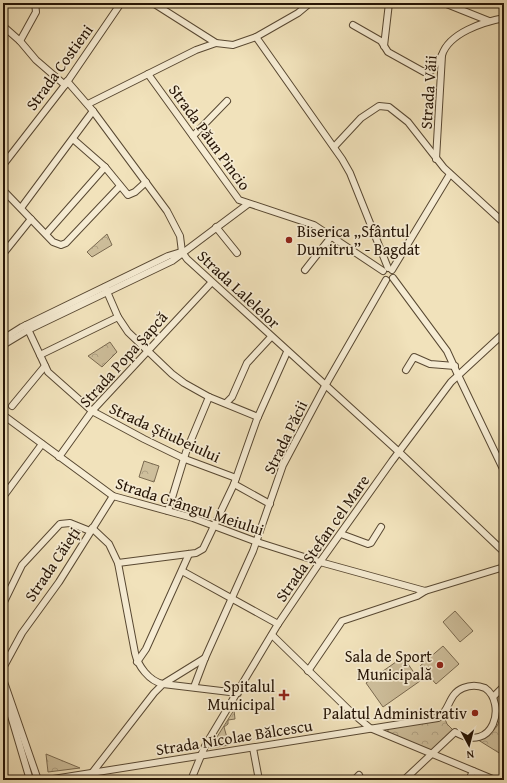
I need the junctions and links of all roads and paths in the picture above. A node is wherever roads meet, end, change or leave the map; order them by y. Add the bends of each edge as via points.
1 (35, 3) edge
2 (120, 3) edge
3 (153, 3) edge
4 (310, 3) edge
5 (389, 3) edge
6 (444, 3) edge
7 (504, 18) edge
8 (489, 21) junction
9 (353, 25) dead end
10 (3, 26) edge
11 (256, 37) junction
12 (20, 41) junction
13 (216, 43) junction
14 (384, 46) junction
15 (442, 55) junction
16 (148, 74) junction
17 (66, 83) junction
18 (227, 101) dead end
19 (88, 104) junction
20 (94, 110) junction
21 (193, 136) junction
22 (73, 138) junction
23 (334, 147) junction
24 (436, 158) junction
25 (3, 165) edge
26 (105, 167) junction
27 (450, 174) junction
28 (146, 182) junction
29 (120, 186) junction
30 (3, 190) edge
31 (248, 204) junction
32 (21, 208) junction
33 (31, 219) junction
34 (504, 223) edge
35 (216, 227) junction
36 (46, 234) junction
37 (331, 237) junction
38 (182, 252) junction
39 (237, 253) dead end
40 (3, 254) edge
41 (305, 270) dead end
42 (388, 270) junction
43 (393, 278) junction
44 (386, 280) junction
45 (211, 283) junction
46 (106, 290) junction
47 (118, 317) junction
48 (27, 328) junction
49 (504, 333) edge
50 (271, 337) junction
51 (3, 339) edge
52 (3, 346) edge
53 (147, 351) junction
54 (287, 352) junction
55 (40, 355) junction
56 (45, 366) junction
57 (455, 366) junction
58 (406, 370) dead end
59 (458, 375) junction
60 (325, 386) junction
61 (209, 397) junction
62 (226, 404) junction
63 (12, 406) dead end
64 (92, 411) junction
65 (3, 415) edge
66 (258, 417) junction
67 (42, 444) junction
68 (399, 452) junction
69 (59, 457) junction
70 (185, 459) junction
71 (504, 471) edge
72 (235, 481) junction
73 (113, 496) junction
74 (3, 497) edge
75 (270, 504) junction
76 (168, 511) junction
77 (215, 526) junction
78 (381, 527) dead end
79 (91, 529) junction
80 (341, 534) junction
81 (257, 542) junction
82 (504, 552) edge
83 (189, 554) junction
84 (320, 562) junction
85 (118, 563) junction
86 (504, 567) edge
87 (182, 571) junction
88 (425, 591) junction
89 (231, 598) junction
90 (3, 604) edge
91 (278, 624) junction
92 (272, 635) junction
93 (205, 658) junction
94 (137, 662) junction
95 (3, 668) edge
96 (308, 671) junction
97 (3, 679) edge
98 (163, 684) junction
99 (504, 686) edge
100 (194, 687) junction
101 (3, 689) edge
102 (238, 692) junction
103 (494, 696) junction
104 (370, 728) junction
105 (253, 748) junction
106 (431, 754) junction
107 (201, 755) junction
108 (473, 771) junction
109 (92, 773) junction
110 (30, 780) edge
111 (38, 780) edge
112 (47, 780) edge
113 (55, 780) edge
114 (190, 780) edge
115 (259, 780) edge
116 (404, 780) edge
117 (469, 780) edge
118 (495, 780) edge

1 - 12 street via 36,12
2 - 17 street, Strada Costieni
3 - 13 street
4 - 11 street via 298,13
5 - 14 street
6 - 8 street
7 - 8 street, Strada Văii
8 - 15 street, Strada Văii via 450,41
9 - 14 street
10 - 12 street, Strada Lalelelor
11 - 13 street via 233,45
11 - 23 street
12 - 17 street, Strada Lalelelor via 36,60
13 - 16 street
14 - 15 street via 388,52 424,72 432,70
15 - 24 street, Strada Văii
16 - 19 street
16 - 21 street, Strada Păun Pincio
17 - 19 street, Strada Lalelelor
17 - 25 street, Strada Costieni
18 - 21 street
19 - 20 street, Strada Lalelelor
20 - 22 street
20 - 28 street, Strada Lalelelor
21 - 31 street, Strada Păun Pincio via 238,199
22 - 26 street
22 - 32 street
23 - 24 street via 354,124 370,111 384,105 395,110 408,122
23 - 42 street via 350,173
24 - 27 street
26 - 29 street
26 - 36 street
27 - 34 street
27 - 42 street
28 - 29 street via 130,195
28 - 38 street, Strada Lalelelor via 172,220 180,236
29 - 36 street via 66,243 61,246 56,244
30 - 32 street
31 - 35 street
31 - 37 street, Strada Păun Pincio via 300,220
32 - 33 street
33 - 36 street
33 - 40 street
35 - 38 street
35 - 39 street
37 - 41 street
37 - 42 street, Strada Păun Pincio
38 - 45 street, Strada Lalelelor
38 - 46 street via 172,261
42 - 43 street via 394,273
42 - 44 street via 383,277
43 - 44 street
43 - 57 street via 447,351
44 - 60 street, Strada Păcii
45 - 50 street, Strada Lalelelor
45 - 53 street, Strada Popa Șapcă
46 - 47 street
46 - 48 street
47 - 53 street via 128,332
47 - 55 street
48 - 51 street
48 - 52 street
48 - 55 street, Strada Știubeiului
49 - 59 street, Strada Ștefan cel Mare
50 - 54 street, Strada Lalelelor
50 - 62 street via 247,363 232,397
53 - 61 street via 178,378
53 - 64 street, Strada Popa Șapcă
54 - 60 street, Strada Lalelelor
54 - 66 street
55 - 56 street, Strada Știubeiului
56 - 63 street
56 - 64 street, Strada Știubeiului via 53,377
57 - 58 street via 430,364 414,357
57 - 59 street
59 - 68 street, Strada Ștefan cel Mare
59 - 71 street
60 - 68 street, Strada Lalelelor
60 - 75 street, Strada Păcii via 283,465
61 - 62 street
61 - 70 street
62 - 66 street
64 - 69 street, Strada Popa Șapcă
64 - 70 street, Strada Știubeiului
65 - 67 street, Strada Crângul Meiului
66 - 72 street
67 - 69 street, Strada Crângul Meiului
67 - 74 street
68 - 80 street, Strada Ștefan cel Mare
68 - 82 street, Strada Lalelelor
69 - 73 street, Strada Crângul Meiului
70 - 72 street, Strada Știubeiului
70 - 76 street
72 - 75 street, Strada Știubeiului
72 - 77 street
73 - 76 street, Strada Crângul Meiului
73 - 79 street, Strada Căieți
75 - 81 street, Strada Păcii
76 - 77 street, Strada Crângul Meiului
77 - 81 street, Strada Crângul Meiului
77 - 83 street via 203,549
78 - 80 street via 368,544
79 - 85 street via 109,544
79 - 90 street via 70,523 60,524 22,565
79 - 95 street, Strada Căieți via 59,582 22,633
80 - 84 street, Strada Ștefan cel Mare
81 - 84 street, Strada Crângul Meiului
81 - 89 street, Strada Păcii
83 - 85 street
83 - 87 street
84 - 88 street, Strada Crângul Meiului
84 - 91 street, Strada Ștefan cel Mare
85 - 94 street
86 - 88 street
87 - 89 street
87 - 94 street via 146,649
88 - 96 street via 342,621
89 - 91 street
89 - 93 street, Strada Păcii
91 - 92 street, Strada Ștefan cel Mare
92 - 96 street
92 - 102 street, Strada Ștefan cel Mare
93 - 98 street
93 - 100 street, Strada Păcii
94 - 98 street via 152,678
96 - 104 street
97 - 111 street
98 - 100 street
98 - 109 street via 144,704
99 - 103 street
100 - 102 street
101 - 110 street
102 - 107 street, Strada Ștefan cel Mare
103 - 104 street, Strada Nicolae Bălcescu via 480,687 467,687 453,696 438,718
103 - 106 street via 501,717 492,733 484,737 471,738 455,732
104 - 105 street, Strada Nicolae Bălcescu
104 - 106 street
105 - 107 street, Strada Nicolae Bălcescu
105 - 115 street
106 - 108 street
106 - 116 street
107 - 109 street, Strada Nicolae Bălcescu
107 - 114 street, Strada Ștefan cel Mare
108 - 117 street
108 - 118 street
109 - 113 street, Strada Nicolae Bălcescu
112 - 113 street, Strada Nicolae Bălcescu

